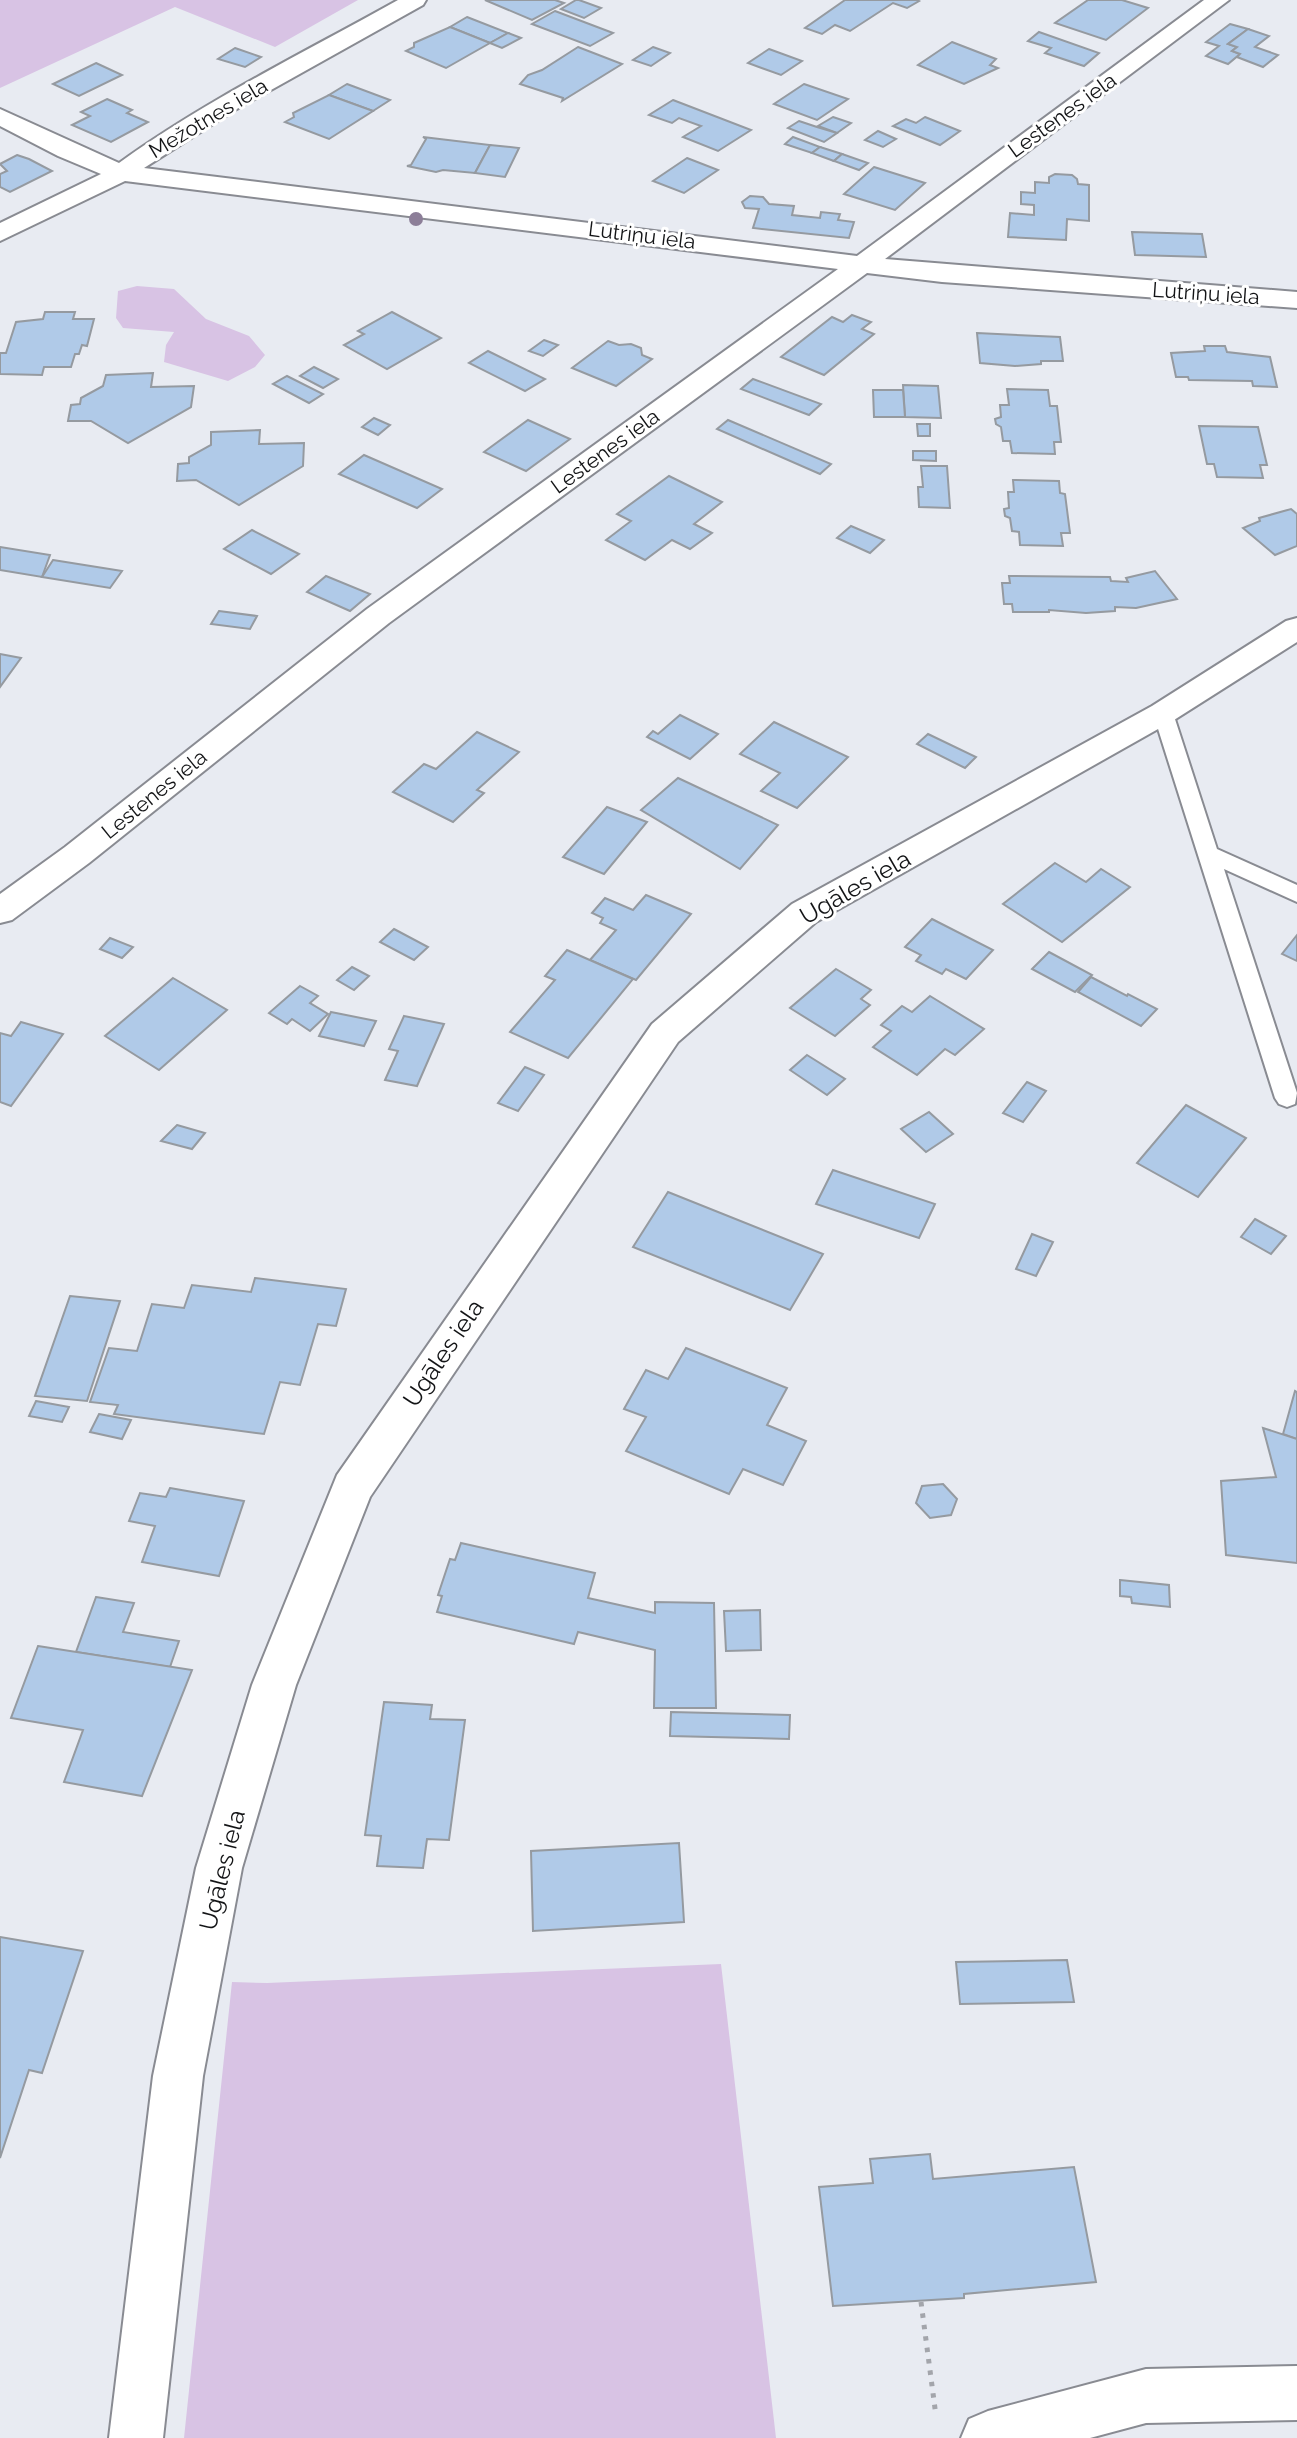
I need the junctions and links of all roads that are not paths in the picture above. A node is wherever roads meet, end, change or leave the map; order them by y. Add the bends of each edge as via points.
1 (415, 0) edge
2 (1218, 0) edge
3 (0, 116) edge
4 (122, 173) junction
5 (0, 233) edge
6 (865, 262) junction
7 (1297, 300) edge
8 (1297, 628) edge
9 (1163, 713) junction
10 (1210, 854) junction
11 (1297, 894) edge
12 (0, 911) edge
13 (1287, 1098) dead end
14 (1297, 2393) edge
15 (966, 2430) edge
16 (136, 2438) edge

1 - 4 street, Mežotnes iela via 160,145
2 - 6 street, Lestenes iela
3 - 4 street, Lutriņu iela
4 - 5 street, Mežotnes iela
4 - 6 street, Lutriņu iela
6 - 7 street, Lutriņu iela via 942,274
6 - 12 street, Lestenes iela via 378,616
8 - 9 street, Ugāles iela
9 - 10 lane
9 - 16 street, Ugāles iela via 804,913 665,1033 352,1488 274,1685 219,1868 178,2076
10 - 11 lane
10 - 13 lane
14 - 15 street via 1146,2396

